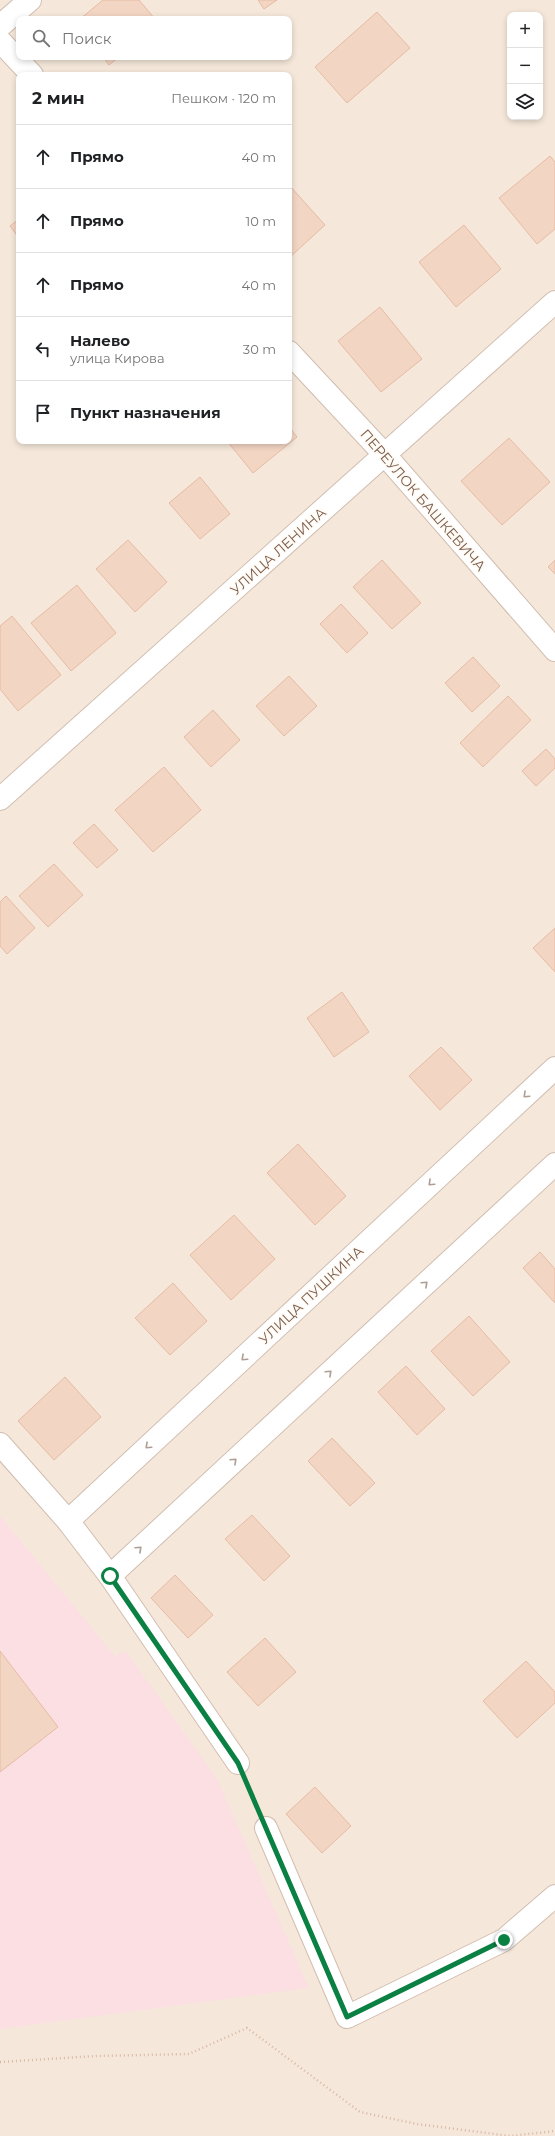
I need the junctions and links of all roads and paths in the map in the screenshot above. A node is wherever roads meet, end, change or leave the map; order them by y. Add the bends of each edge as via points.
1 (30, 0) edge
2 (0, 26) edge
3 (0, 41) edge
4 (16, 58) edge
5 (18, 60) edge
6 (29, 72) edge
7 (555, 302) edge
8 (292, 355) edge
9 (385, 455) junction
10 (555, 650) edge
11 (0, 799) edge
12 (555, 1068) edge
13 (555, 1164) edge
14 (0, 1444) edge
15 (68, 1521) junction
16 (110, 1576) junction
17 (238, 1763) joint
18 (266, 1828) joint
19 (555, 1896) edge
20 (0, 2062) edge
21 (555, 2131) edge

1 - 2 street
3 - 4 street
5 - 6 street
7 - 9 street, УЛИЦА ЛЕНИНА
8 - 9 street, ПЕРЕУЛОК БАШКЕВИЧА
9 - 10 street, ПЕРЕУЛОК БАШКЕВИЧА
9 - 11 street, УЛИЦА ЛЕНИНА
12 -> 15 street, УЛИЦА ПУШКИНА
16 -> 13 street
14 - 15 street
15 - 16 street
16 - 17 street
17 - 18 path
18 - 19 street via 347,2017 504,1940
20 - 21 path via 189,2054 247,2028 360,2112 417,2124 510,2136

